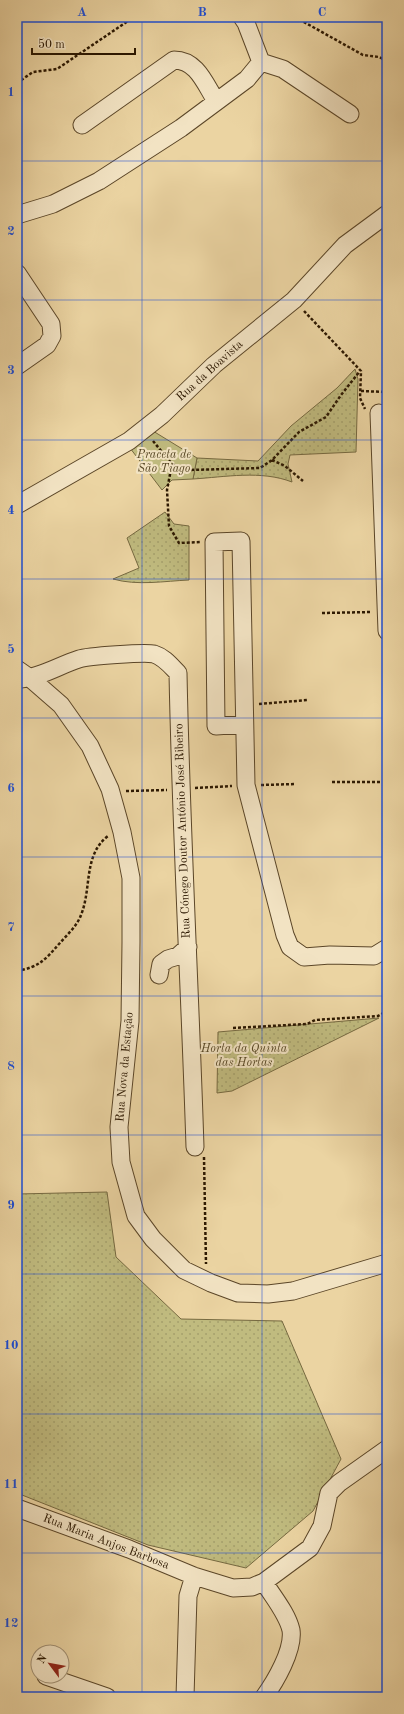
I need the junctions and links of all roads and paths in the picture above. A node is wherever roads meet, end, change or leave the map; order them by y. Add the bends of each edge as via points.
1 (130, 17) edge
2 (242, 17) edge
3 (284, 17) edge
4 (295, 17) edge
5 (258, 21) dead end
6 (387, 61) edge
7 (261, 62) junction
8 (17, 83) edge
9 (216, 101) junction
10 (350, 114) dead end
11 (82, 124) dead end
12 (387, 214) edge
13 (17, 215) edge
14 (17, 273) edge
15 (308, 306) dead end
16 (17, 366) edge
17 (361, 371) junction
18 (361, 391) junction
19 (387, 392) edge
20 (373, 414) joint
21 (153, 442) dead end
22 (272, 460) junction
23 (172, 464) junction
24 (303, 481) dead end
25 (17, 505) edge
26 (214, 542) junction
27 (374, 612) dead end
28 (322, 613) dead end
29 (387, 631) edge
30 (21, 675) edge
31 (308, 700) dead end
32 (244, 705) junction
33 (244, 724) junction
34 (332, 782) dead end
35 (380, 782) dead end
36 (167, 790) dead end
37 (124, 791) dead end
38 (110, 835) dead end
39 (188, 947) junction
40 (387, 948) edge
41 (17, 971) edge
42 (159, 975) dead end
43 (387, 1011) edge
44 (233, 1028) dead end
45 (200, 1152) joint
46 (387, 1263) edge
47 (206, 1270) dead end
48 (387, 1449) edge
49 (17, 1508) edge
50 (194, 1576) junction
51 (264, 1582) junction
52 (69, 1684) edge
53 (107, 1697) edge
54 (185, 1697) edge
55 (264, 1697) edge

1 - 8 path via 128,21 57,69 33,72
2 - 7 street
3 - 5 path
4 - 6 path via 363,55
7 - 9 street via 247,79
7 - 10 street via 283,69
9 - 11 street via 194,67 183,60 174,60
9 - 13 street via 181,128 99,181 52,204
12 - 25 street, Rua da Boavista via 345,245 294,300 214,365 162,415 129,441
14 - 16 street via 51,324 52,336 47,345
15 - 17 path via 303,309 304,312
17 - 18 path
17 - 22 path via 326,417 299,432
18 - 19 path
18 - 20 path via 360,398
20 - 29 street
21 - 23 path
22 - 23 path via 260,468 189,470
22 - 24 path via 285,466
23 - 26 path via 167,490 169,526 179,543
26 - 32 street via 241,541
26 - 33 street via 216,726
27 - 28 path
30 - 39 street, Rua Cónego Doutor António José Ribeiro via 82,658 136,654 154,654 165,660 178,673 180,790
30 - 46 street, Rua Nova da Estação via 61,705 90,746 110,790 122,832 131,878 130,1013 119,1127 121,1162 136,1216 153,1239 184,1270 211,1284 238,1292 268,1294 293,1291
31 - 32 path
32 - 33 street
33 - 40 street via 246,785 290,947 304,956 374,956
34 - 35 path
36 - 37 path
38 - 41 path via 94,850 81,915 47,959 29,969
39 - 42 street via 178,956 161,964
39 - 45 street, Rua Cónego Doutor António José Ribeiro
43 - 44 path via 378,1016 315,1020 307,1024
45 - 47 path
48 - 51 street via 340,1482 329,1493 322,1526 310,1548
49 - 50 street, Rua Maria Anjos Barbosa
50 - 51 street, Rua Maria Anjos Barbosa via 233,1588 252,1587
50 - 54 street via 188,1596
51 - 55 street via 291,1631 284,1663
52 - 53 street

